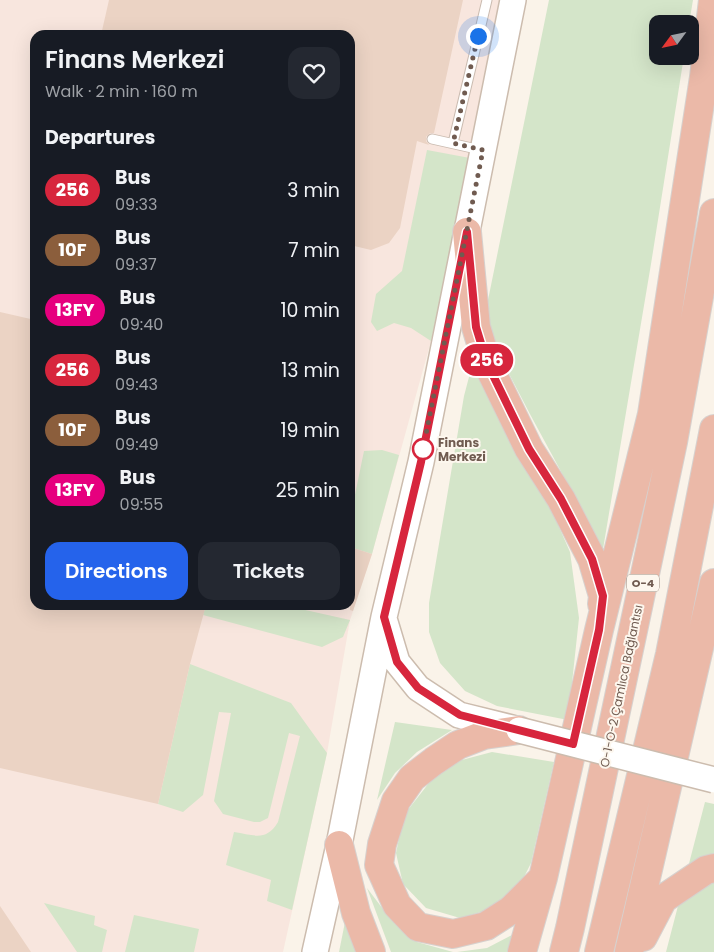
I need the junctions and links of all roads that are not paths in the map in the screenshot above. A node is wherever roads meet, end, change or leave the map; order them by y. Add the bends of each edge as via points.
1 (487, 0) edge
2 (513, 0) edge
3 (713, 0) edge
4 (432, 138) dead end
5 (453, 143) junction
6 (483, 150) junction
7 (714, 213) edge
8 (467, 232) junction
9 (714, 429) edge
10 (714, 583) edge
11 (384, 617) junction
12 (599, 630) junction
13 (714, 644) edge
14 (696, 665) junction
15 (519, 730) junction
16 (714, 780) edge
17 (338, 845) junction
18 (714, 868) edge
19 (543, 878) junction
20 (315, 952) edge
21 (371, 952) edge
22 (522, 952) edge
23 (564, 952) edge
24 (599, 952) edge
25 (629, 952) edge
26 (635, 952) edge

1 - 5 lane
2 - 6 main road
3 - 12 highway via 652,414
4 - 5 lane
5 - 6 lane
6 - 8 main road
7 - 23 highway, O-1-O-2 Çamlıca Bağlantısı / O-4 via 673,442
8 - 11 main road via 421,462
8 - 12 highway via 476,327 487,363 529,449 561,499 592,559 603,596
9 - 24 highway via 670,654
10 - 14 highway
11 - 15 main road via 397,662 418,688 460,715
11 - 17 main road
12 - 19 highway
13 - 14 highway
14 - 25 highway
15 - 16 main road, bridge
15 - 19 highway via 484,735 458,745 412,778 396,801 382,844 380,865 397,904 418,927 453,934 486,926 511,910
17 - 20 main road
17 - 21 highway via 356,913
18 - 26 highway via 663,899
19 - 22 highway

